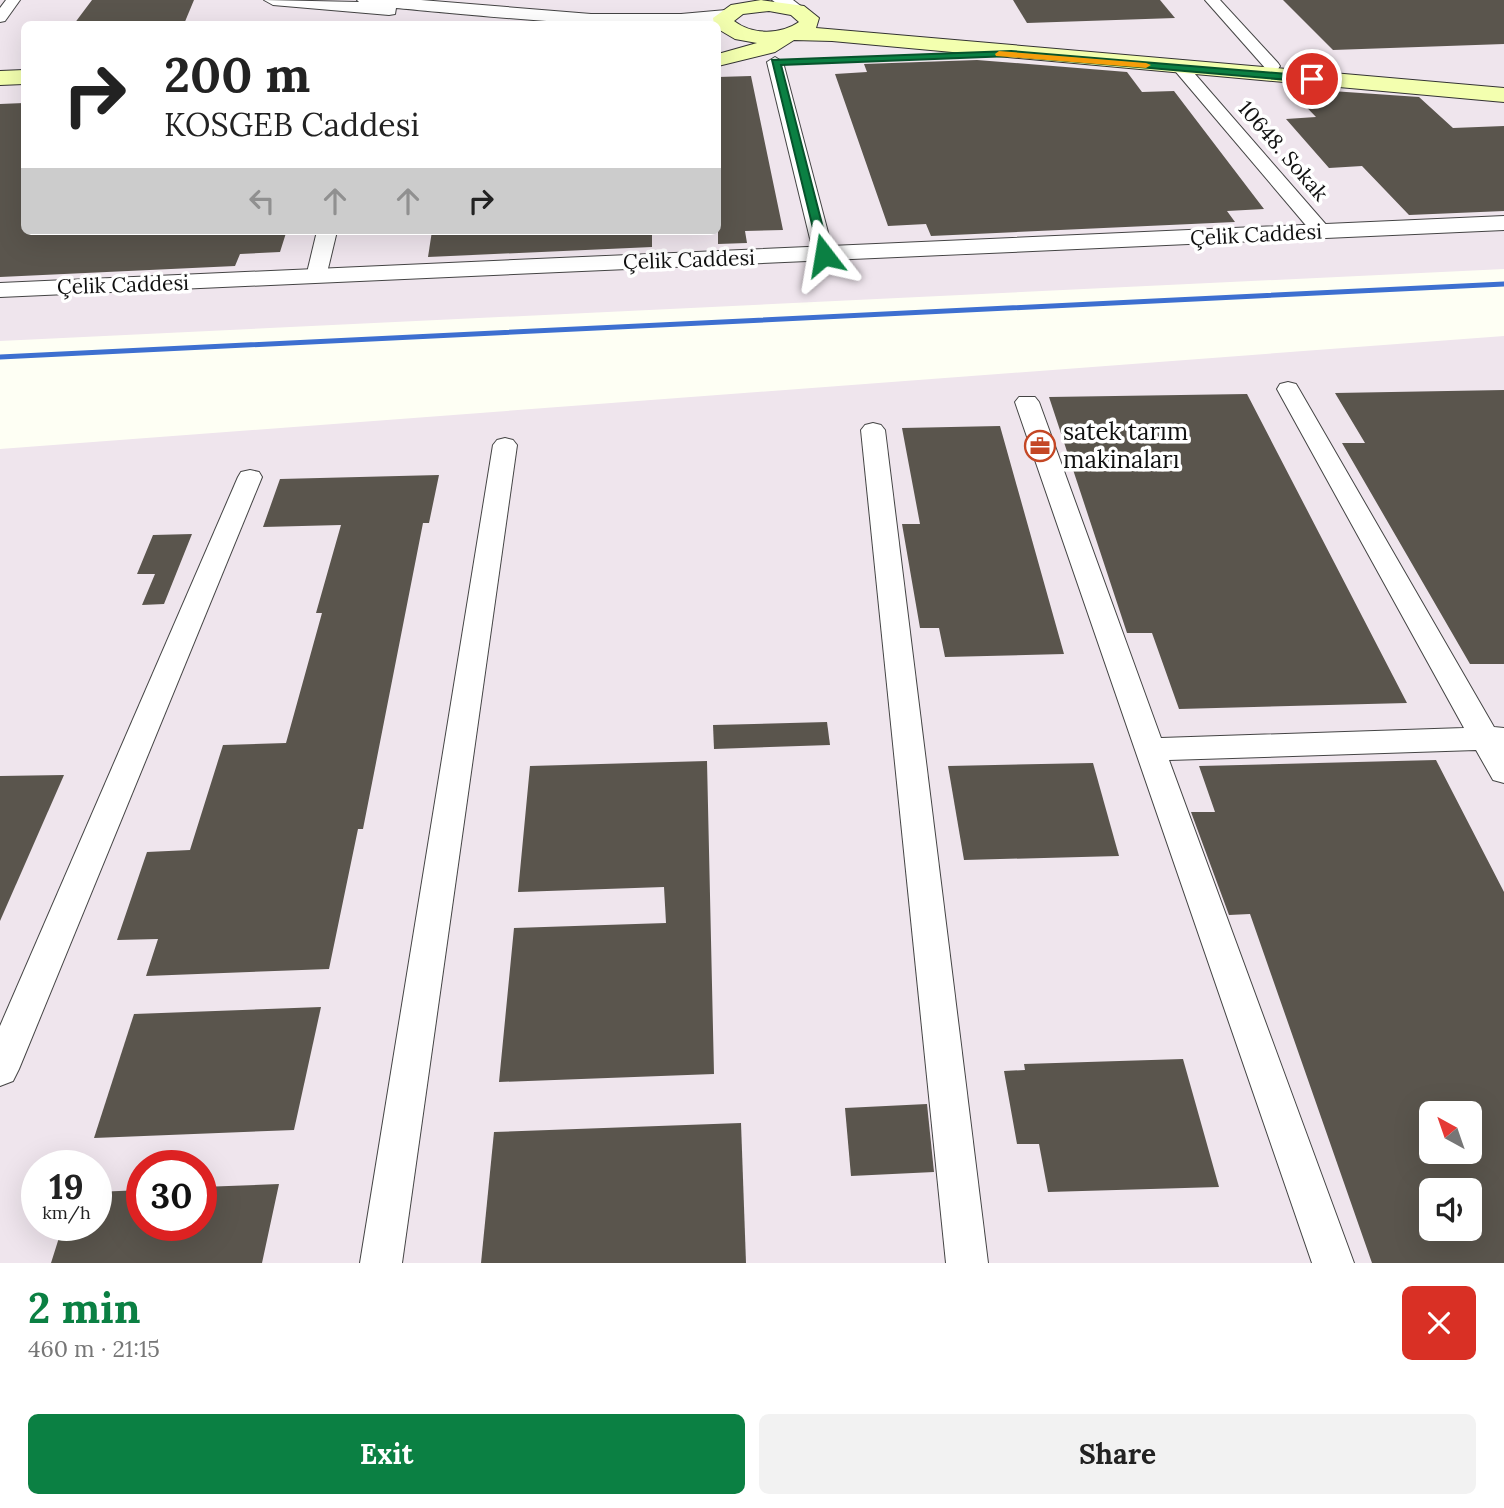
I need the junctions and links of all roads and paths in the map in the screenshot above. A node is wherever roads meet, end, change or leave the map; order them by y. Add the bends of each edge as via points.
1 (13, 0) edge
2 (273, 0) edge
3 (366, 0) edge
4 (687, 0) edge
5 (1212, 0) edge
6 (386, 1) edge
7 (802, 6) edge
8 (845, 15) dead end
9 (732, 16) edge
10 (0, 18) edge
11 (578, 21) edge
12 (790, 34) junction
13 (913, 34) junction
14 (721, 45) edge
15 (1011, 53) junction
16 (856, 59) dead end
17 (721, 61) edge
18 (802, 61) dead end
19 (721, 62) edge
20 (775, 62) junction
21 (1272, 66) junction
22 (1182, 69) junction
23 (21, 77) edge
24 (0, 78) edge
25 (1504, 85) edge
26 (21, 88) edge
27 (0, 89) edge
28 (1504, 95) edge
29 (1504, 223) edge
30 (1322, 232) junction
31 (326, 235) edge
32 (824, 255) junction
33 (316, 277) junction
34 (0, 290) edge
35 (1288, 389) dead end
36 (1027, 402) dead end
37 (873, 430) dead end
38 (505, 445) dead end
39 (250, 477) dead end
40 (1494, 738) edge
41 (1151, 749) junction
42 (1504, 772) edge
43 (0, 1069) edge
44 (381, 1263) edge
45 (967, 1263) edge
46 (1333, 1263) edge

1 - 10 street
2 - 11 street
3 - 6 street
4 - 11 street
5 - 21 street
6 - 11 street
7 - 9 main road via 769,5
7 - 12 main road via 808,24
7 - 13 main road
8 - 13 main road
9 - 11 street
9 - 12 main road via 758,36
9 - 14 main road via 729,39
12 - 15 main road
12 - 17 main road via 767,47
13 - 21 main road
15 - 16 main road
15 - 22 main road
18 - 20 main road
19 - 20 main road
20 - 32 street
21 - 25 main road
22 - 28 main road
22 - 30 street, 10648. Sokak
23 - 24 main road
26 - 27 main road
29 - 30 street, Çelik Caddesi
30 - 32 street, Çelik Caddesi
31 - 33 street
32 - 33 street, Çelik Caddesi
33 - 34 street, Çelik Caddesi
35 - 40 street
36 - 41 street
37 - 45 street
38 - 44 street
39 - 43 street
40 - 41 street
40 - 42 street
41 - 46 street

